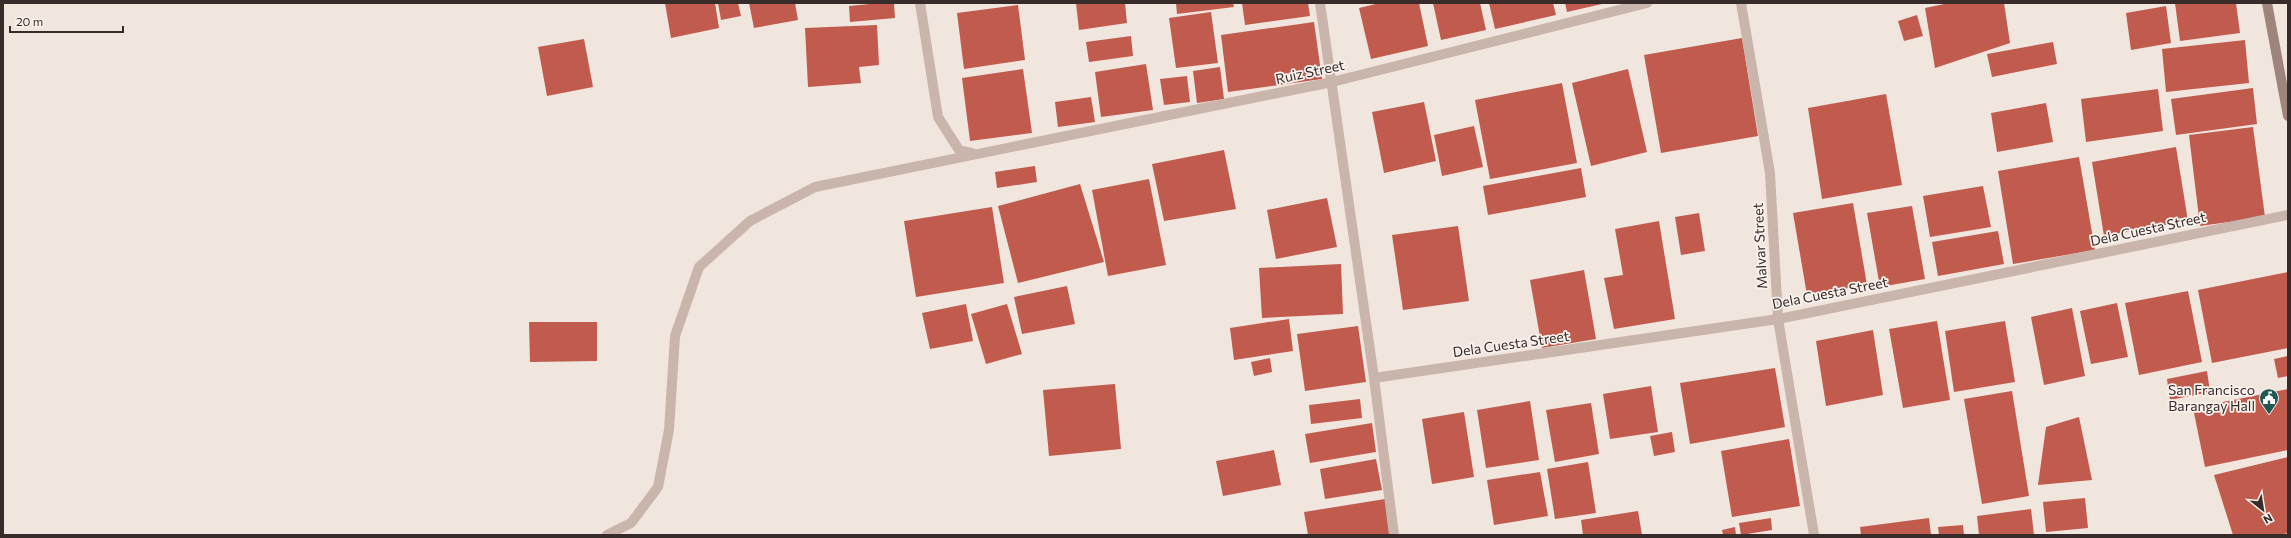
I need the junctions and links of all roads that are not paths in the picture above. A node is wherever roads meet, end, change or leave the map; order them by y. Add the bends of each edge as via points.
1 (920, 3) edge
2 (1320, 3) edge
3 (1647, 3) edge
4 (1741, 3) edge
5 (2267, 3) edge
6 (1332, 82) junction
7 (2288, 116) edge
8 (976, 154) junction
9 (2288, 215) edge
10 (1778, 319) junction
11 (1374, 378) junction
12 (607, 535) edge
13 (1394, 535) edge
14 (1814, 535) edge

1 - 8 street via 938,117 959,150
2 - 6 street
3 - 6 street, Ruiz Street
4 - 10 street, Malvar Street via 1770,173
5 - 7 main road
6 - 8 street, Ruiz Street
6 - 11 street
8 - 12 street, Ruiz Street via 815,187 750,220 699,267 675,336 669,430 658,487 631,523
9 - 10 street, Dela Cuesta Street
10 - 11 street, Dela Cuesta Street
10 - 14 street, Malvar Street
11 - 13 street

